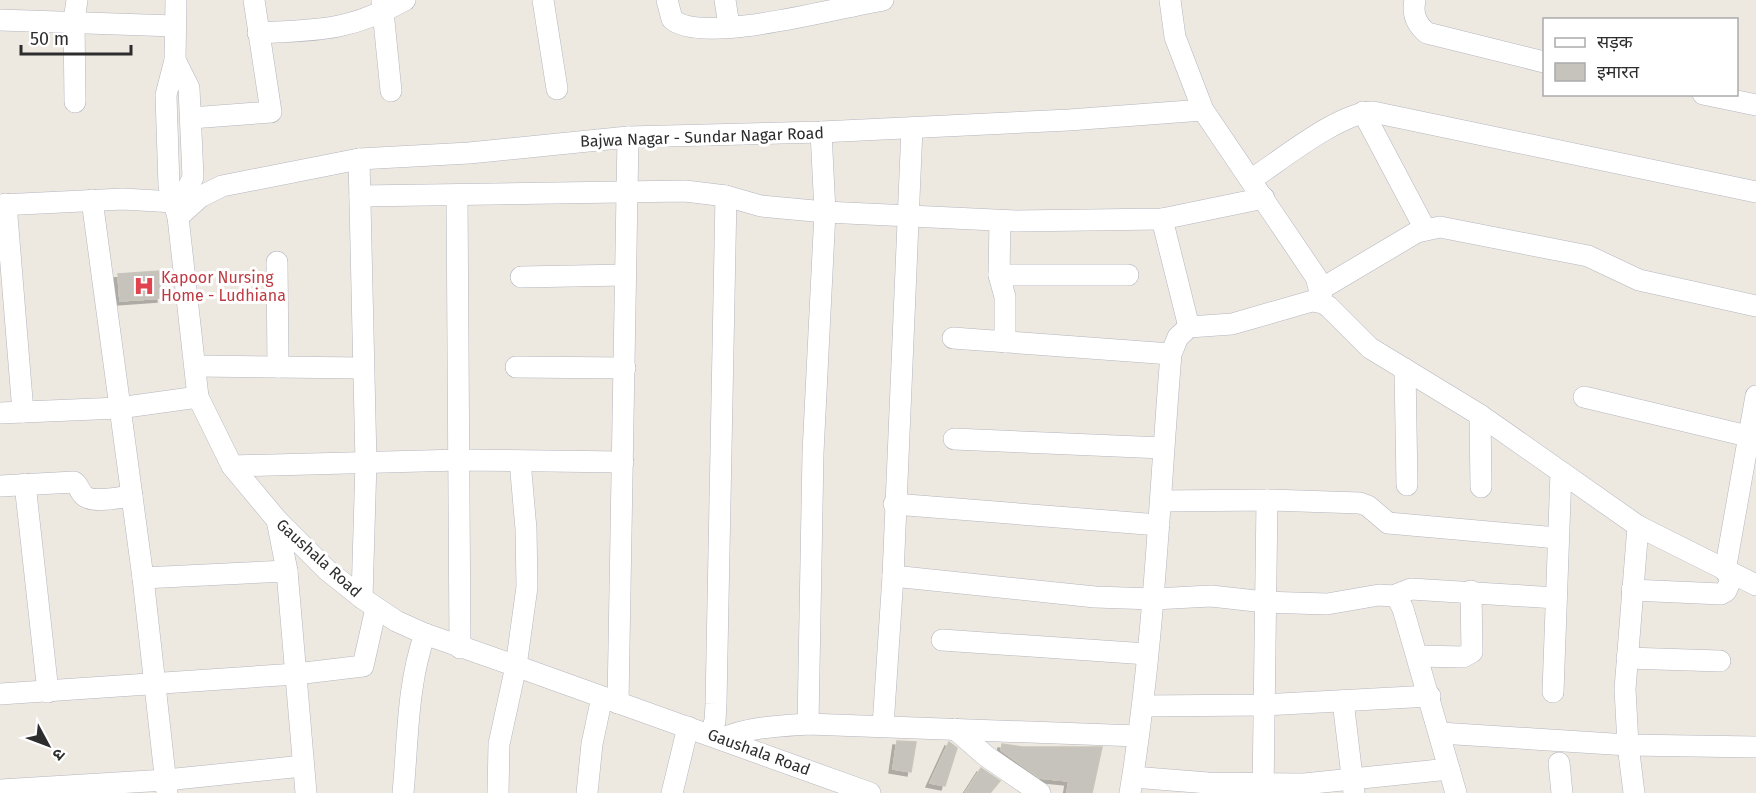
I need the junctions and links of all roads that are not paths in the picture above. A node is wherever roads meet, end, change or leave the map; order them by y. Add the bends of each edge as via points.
1 (176, 0) edge
2 (254, 0) edge
3 (405, 0) edge
4 (543, 0) edge
5 (667, 0) edge
6 (725, 0) edge
7 (881, 0) edge
8 (1170, 0) edge
9 (1415, 0) edge
10 (383, 6) edge
11 (802, 8) edge
12 (75, 10) edge
13 (0, 20) edge
14 (174, 26) junction
15 (729, 26) junction
16 (258, 33) junction
17 (175, 60) junction
18 (1543, 62) edge
19 (556, 89) dead end
20 (392, 91) dead end
21 (1713, 96) edge
22 (75, 102) dead end
23 (1756, 105) edge
24 (1203, 110) junction
25 (1363, 112) junction
26 (191, 118) junction
27 (912, 128) junction
28 (821, 132) junction
29 (627, 136) junction
30 (359, 159) junction
31 (1252, 179) junction
32 (626, 192) junction
33 (1756, 192) edge
34 (457, 195) junction
35 (360, 196) junction
36 (726, 196) junction
37 (1264, 198) junction
38 (92, 200) junction
39 (3, 204) edge
40 (175, 204) junction
41 (825, 212) junction
42 (908, 217) junction
43 (1162, 219) junction
44 (1000, 221) junction
45 (1425, 229) junction
46 (277, 262) dead end
47 (625, 275) junction
48 (999, 275) junction
49 (1128, 275) dead end
50 (521, 277) dead end
51 (1322, 296) junction
52 (1756, 306) edge
53 (1189, 327) junction
54 (953, 338) dead end
55 (1005, 342) junction
56 (1171, 354) junction
57 (196, 366) junction
58 (278, 367) junction
59 (516, 367) dead end
60 (363, 368) junction
61 (625, 368) junction
62 (1406, 369) junction
63 (1756, 396) edge
64 (198, 397) junction
65 (1584, 397) dead end
66 (119, 408) junction
67 (23, 412) junction
68 (0, 413) edge
69 (1480, 415) junction
70 (1752, 438) edge
71 (954, 439) dead end
72 (1163, 448) junction
73 (460, 460) junction
74 (520, 461) junction
75 (366, 462) junction
76 (623, 462) junction
77 (232, 466) junction
78 (1561, 472) junction
79 (26, 484) junction
80 (1407, 485) dead end
81 (0, 486) edge
82 (1481, 487) dead end
83 (132, 496) junction
84 (1267, 500) junction
85 (1162, 501) junction
86 (894, 504) junction
87 (277, 520) junction
88 (1159, 525) junction
89 (1638, 526) junction
90 (1557, 538) junction
91 (287, 571) junction
92 (1729, 573) junction
93 (893, 576) junction
94 (143, 578) junction
95 (1756, 585) edge
96 (1632, 590) junction
97 (1472, 591) junction
98 (1393, 596) junction
99 (1556, 598) junction
100 (1154, 599) junction
101 (1265, 602) junction
102 (369, 603) junction
103 (425, 634) junction
104 (942, 640) dead end
105 (460, 648) junction
106 (1147, 654) junction
107 (1417, 656) junction
108 (1626, 658) junction
109 (1720, 661) dead end
110 (516, 666) junction
111 (296, 674) junction
112 (155, 683) junction
113 (48, 692) junction
114 (1553, 692) dead end
115 (0, 694) edge
116 (1430, 696) junction
117 (610, 700) junction
118 (1343, 701) junction
119 (1263, 705) junction
120 (1144, 706) junction
121 (808, 724) junction
122 (883, 726) junction
123 (688, 727) junction
124 (955, 729) junction
125 (1440, 733) junction
126 (1138, 736) junction
127 (716, 737) junction
128 (1628, 746) junction
129 (1756, 747) edge
130 (1560, 763) dead end
131 (303, 766) junction
132 (1449, 770) junction
133 (1131, 785) edge
134 (1353, 785) edge
135 (166, 787) edge
136 (1263, 789) edge
137 (1305, 789) edge
138 (0, 790) edge
139 (306, 793) edge
140 (403, 793) edge
141 (498, 793) edge
142 (587, 793) edge
143 (672, 793) edge
144 (870, 793) edge
145 (1040, 793) edge
146 (1456, 793) edge
147 (1562, 793) edge
148 (1634, 793) edge

1 - 14 street, Gaushala Road
2 - 16 street
3 - 10 street
4 - 19 street
5 - 15 street via 672,19 678,25
6 - 15 street
7 - 11 street
8 - 24 street via 1175,37
9 - 18 street via 1415,17 1427,33
10 - 16 street via 347,27
10 - 20 street
11 - 15 street via 763,25
12 - 13 street
12 - 14 street
12 - 22 street
14 - 17 street, Gaushala Road
16 - 26 street via 271,112
17 - 26 street via 189,88
17 - 40 street, Gaushala Road via 166,95
21 - 23 street
24 - 27 street, Bajwa Nagar - Sundar Nagar Road
24 - 31 street
25 - 31 street via 1344,119
25 - 33 street
25 - 45 street
26 - 40 street via 193,177
27 - 28 street, Bajwa Nagar - Sundar Nagar Road
27 - 42 street
28 - 29 street, Bajwa Nagar - Sundar Nagar Road
28 - 41 street
29 - 30 street, Bajwa Nagar - Sundar Nagar Road via 469,153
29 - 32 street
30 - 35 street
30 - 40 street, Bajwa Nagar - Sundar Nagar Road via 222,186
31 - 37 street
32 - 34 street
32 - 36 street via 685,191
32 - 47 street
34 - 35 street
34 - 73 street
35 - 60 street
36 - 41 street via 760,206
36 - 127 street
37 - 43 street
37 - 51 street
38 - 39 street
38 - 40 street
38 - 66 street
39 - 67 street
40 - 57 street, Gaushala Road
41 - 42 street
41 - 121 street via 813,453
42 - 44 street
42 - 86 street
43 - 44 street
43 - 53 street
44 - 48 street
45 - 51 street
45 - 52 street via 1440,227 1588,256 1639,280
46 - 58 street
47 - 50 street
47 - 61 street
48 - 49 street
48 - 55 street via 1006,305
51 - 53 street via 1232,324
51 - 62 street via 1370,348
53 - 56 street via 1178,337
54 - 55 street
55 - 56 street
56 - 72 street
57 - 58 street
57 - 64 street, Gaushala Road
58 - 60 street
59 - 61 street
60 - 75 street
61 - 76 street
62 - 69 street
62 - 80 street
63 - 70 street
64 - 66 street
64 - 77 street, Gaushala Road
65 - 70 street
66 - 67 street
66 - 83 street
67 - 68 street
69 - 78 street
69 - 82 street
70 - 92 street
71 - 72 street
72 - 85 street
73 - 74 street
73 - 75 street
73 - 105 street
74 - 76 street
74 - 110 street via 527,587
75 - 77 street
75 - 102 street
76 - 117 street
77 - 87 street, Gaushala Road
78 - 89 street
78 - 90 street
79 - 81 street
79 - 83 street via 74,482 90,499
79 - 113 street
83 - 94 street
84 - 85 street
84 - 90 street via 1360,503 1388,523
84 - 101 street
85 - 88 street
86 - 88 street
86 - 93 street
87 - 91 street
87 - 102 street, Gaushala Road via 327,570
88 - 100 street
89 - 92 street
89 - 96 street
90 - 99 street
91 - 94 street
91 - 111 street
92 - 95 street
92 - 96 street via 1726,591 1721,594
93 - 100 street via 1095,597
93 - 122 street
94 - 112 street
96 - 108 street
97 - 98 street via 1411,589
97 - 99 street
97 - 107 street via 1472,652 1463,657
98 - 101 street via 1327,604
98 - 107 street via 1401,603
99 - 114 street
100 - 101 street via 1211,596
100 - 106 street
101 - 119 street
102 - 103 street, Gaushala Road
102 - 111 street via 365,665
103 - 105 street, Gaushala Road
103 - 140 street via 414,681
104 - 106 street
105 - 110 street, Gaushala Road
106 - 120 street
107 - 116 street
108 - 109 street
108 - 128 street
110 - 117 street, Gaushala Road
110 - 141 street via 499,744
111 - 112 street
111 - 131 street
112 - 113 street
112 - 135 street
113 - 115 street
116 - 118 street
116 - 125 street
117 - 123 street, Gaushala Road
117 - 142 street via 592,744
118 - 119 street
118 - 134 street
119 - 120 street
119 - 136 street
120 - 126 street
121 - 122 street
121 - 127 street
122 - 124 street
123 - 127 street, Gaushala Road
123 - 143 street
124 - 126 street
124 - 145 street
125 - 128 street
125 - 132 street
126 - 133 street
127 - 144 street, Gaushala Road
128 - 129 street
128 - 148 street
130 - 147 street
131 - 135 street
131 - 139 street
132 - 134 street
132 - 146 street
133 - 136 street
134 - 137 street
135 - 138 street
136 - 137 street

